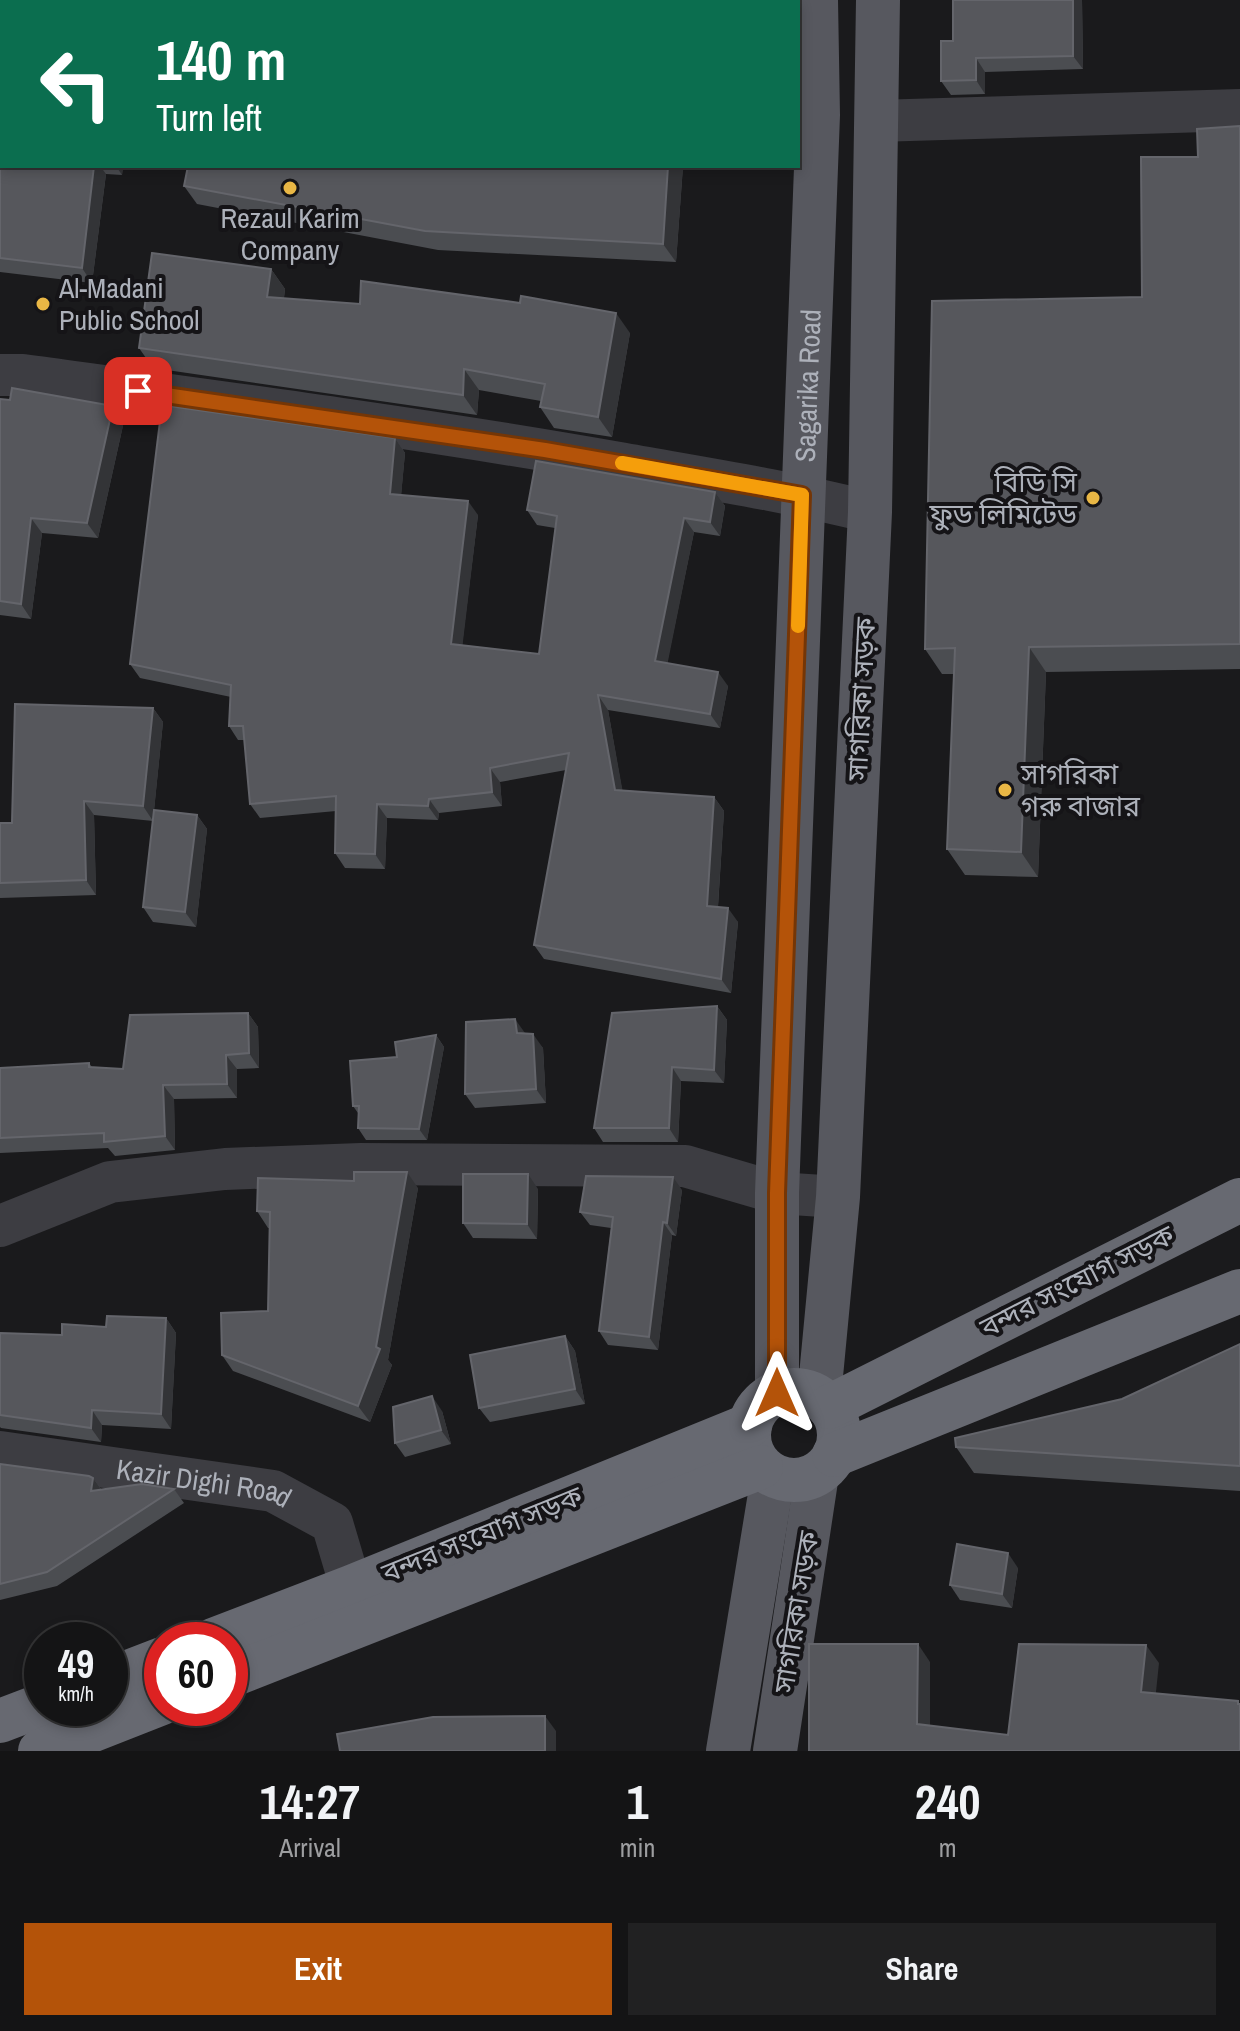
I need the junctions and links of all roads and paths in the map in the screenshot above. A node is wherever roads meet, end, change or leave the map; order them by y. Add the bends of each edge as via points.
1 (816, 0) edge
2 (878, 0) edge
3 (1240, 110) edge
4 (876, 121) junction
5 (0, 375) edge
6 (802, 495) junction
7 (870, 512) junction
8 (777, 1193) junction
9 (838, 1197) junction
10 (1240, 1200) edge
11 (0, 1226) edge
12 (1240, 1291) edge
13 (793, 1406) junction
14 (0, 1452) edge
15 (826, 1464) junction
16 (767, 1471) junction
17 (351, 1587) junction
18 (248, 1627) edge
19 (248, 1669) edge
20 (144, 1710) edge
21 (24, 1712) edge
22 (0, 1721) edge
23 (40, 1751) edge
24 (728, 1751) edge
25 (775, 1751) edge

1 - 6 main road, Sagarika Road via 818,115
2 - 4 main road, সাগরিকা সড়ক
3 - 4 street
4 - 7 main road, সাগরিকা সড়ক
5 - 6 street via 309,414
6 - 7 street
6 - 8 main road, Sagarika Road
7 - 9 main road, সাগরিকা সড়ক
8 - 9 street
8 - 11 street via 685,1166 361,1164 225,1169 110,1182
8 - 13 main road, Sagarika Road
9 - 13 main road, সাগরিকা সড়ক
10 - 13 highway, বন্দর সংযোগ সড়ক
12 - 15 highway
13 - 15 highway via 836,1419 839,1435
13 - 16 highway via 748,1439
13 - 17 highway, বন্দর সংযোগ সড়ক
14 - 17 street, Kazir Dighi Road via 273,1491 332,1523
15 - 16 highway via 803,1480
15 - 25 main road, সাগরিকা সড়ক
16 - 19 highway, বন্দর সংযোগ সড়ক
16 - 24 main road, সাগরিকা সড়ক
17 - 18 highway, বন্দর সংযোগ সড়ক
20 - 23 highway
21 - 22 highway

